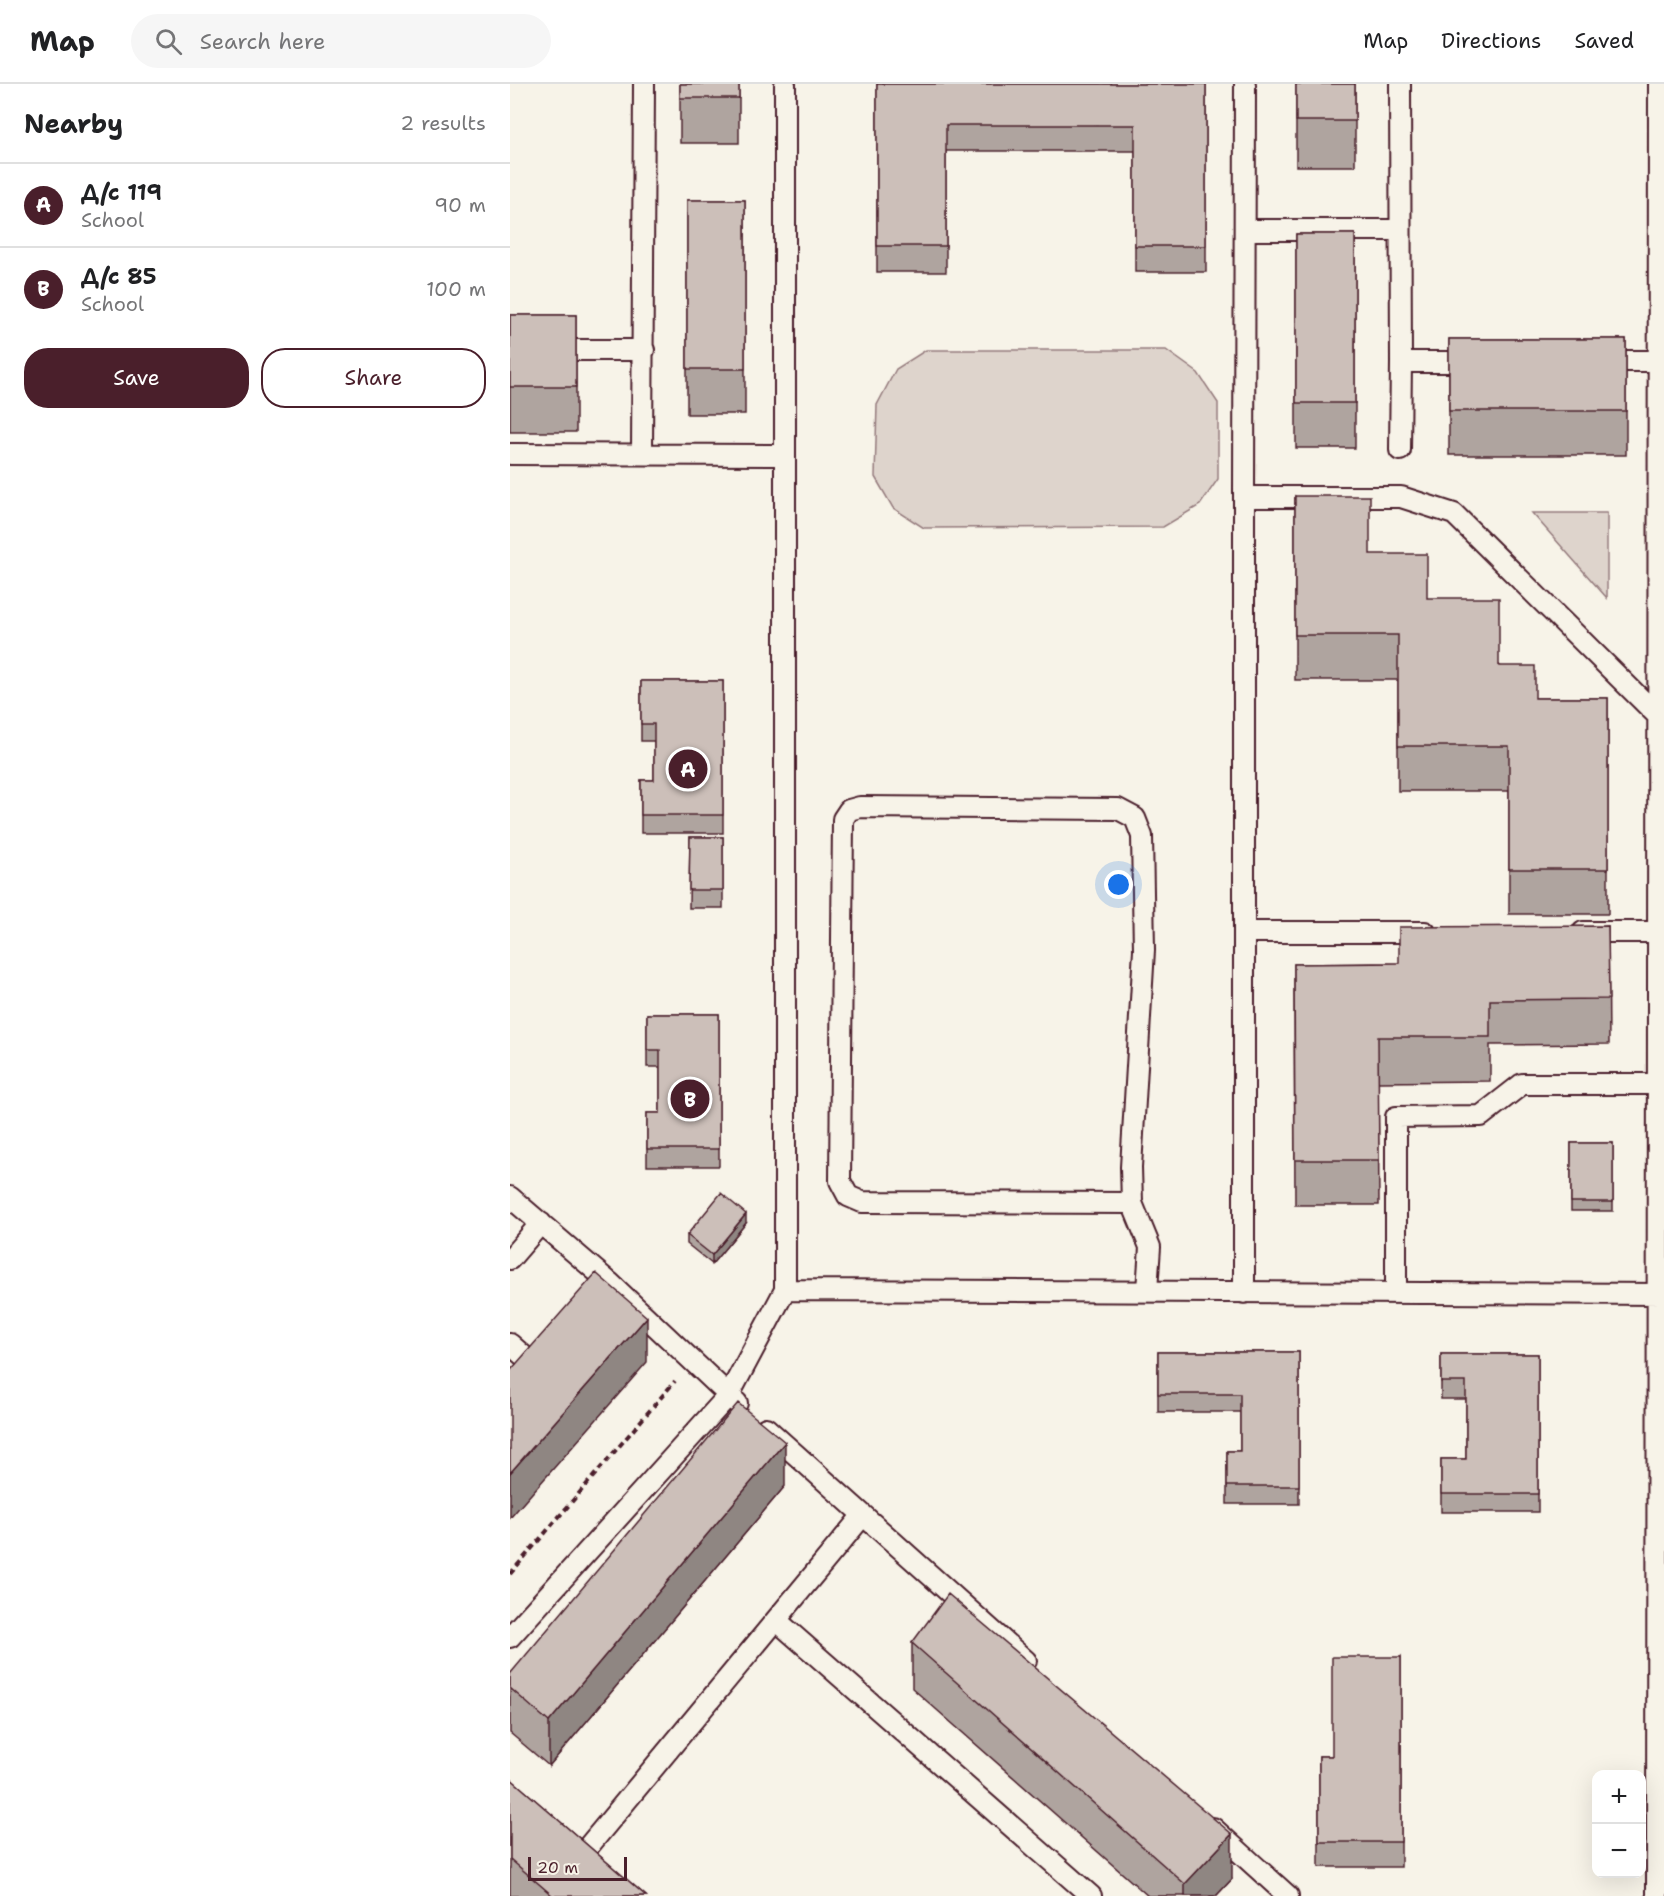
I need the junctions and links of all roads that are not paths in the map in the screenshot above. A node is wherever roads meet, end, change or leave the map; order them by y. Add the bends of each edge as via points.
1 (644, 84) edge
2 (785, 84) edge
3 (1245, 84) edge
4 (1400, 84) edge
5 (1659, 84) edge
6 (1245, 230) junction
7 (1400, 230) junction
8 (510, 351) edge
9 (644, 351) junction
10 (1658, 361) junction
11 (1401, 362) junction
12 (1494, 362) edge
13 (1588, 362) edge
14 (1400, 450) dead end
15 (510, 454) edge
16 (642, 454) junction
17 (784, 455) junction
18 (1244, 497) junction
19 (1661, 716) edge
20 (1661, 858) edge
21 (1244, 932) junction
22 (1443, 932) edge
23 (1560, 932) edge
24 (1658, 932) junction
25 (1658, 1084) junction
26 (510, 1197) edge
27 (1132, 1203) junction
28 (541, 1223) junction
29 (510, 1258) edge
30 (609, 1282) junction
31 (785, 1290) junction
32 (1147, 1290) junction
33 (1244, 1293) junction
34 (1396, 1293) junction
35 (1661, 1294) edge
36 (594, 1299) edge
37 (510, 1344) edge
38 (550, 1349) edge
39 (729, 1395) junction
40 (1661, 1449) edge
41 (863, 1515) junction
42 (776, 1620) junction
43 (510, 1637) edge
44 (1040, 1674) edge
45 (1200, 1817) edge
46 (567, 1839) edge
47 (583, 1853) junction
48 (599, 1868) edge
49 (1090, 1896) edge
50 (1288, 1896) edge
51 (1658, 1896) edge

1 - 9 lane
2 - 17 lane
3 - 6 lane
4 - 7 lane
5 - 10 lane
6 - 7 lane
6 - 18 lane
7 - 11 lane
8 - 9 lane
9 - 16 lane
10 - 13 lane
10 - 19 lane
11 - 12 lane
11 - 14 lane
15 - 16 lane
16 - 17 lane
17 - 31 lane
18 - 19 lane via 1401,496 1454,514
18 - 21 lane
19 - 20 lane
20 - 24 lane
21 - 22 lane
21 - 33 lane
23 - 24 lane
24 - 25 lane
25 - 34 lane via 1522,1084 1481,1116 1396,1117
25 - 35 lane
26 - 28 lane
27 - 27 lane via 1144,950 1143,836 1135,818 1118,809 849,810 843,819 840,1181 848,1196 862,1202
27 - 32 lane via 1150,1247
28 - 29 lane
28 - 30 lane
30 - 36 lane
30 - 39 lane
31 - 32 lane
31 - 39 lane
32 - 33 lane
33 - 34 lane
34 - 35 lane
35 - 40 lane
37 - 38 lane via 529,1373
39 - 41 lane
39 - 43 lane
40 - 51 lane
41 - 42 lane
41 - 44 lane
42 - 47 lane
42 - 49 lane
45 - 50 lane
46 - 47 lane
47 - 48 lane

